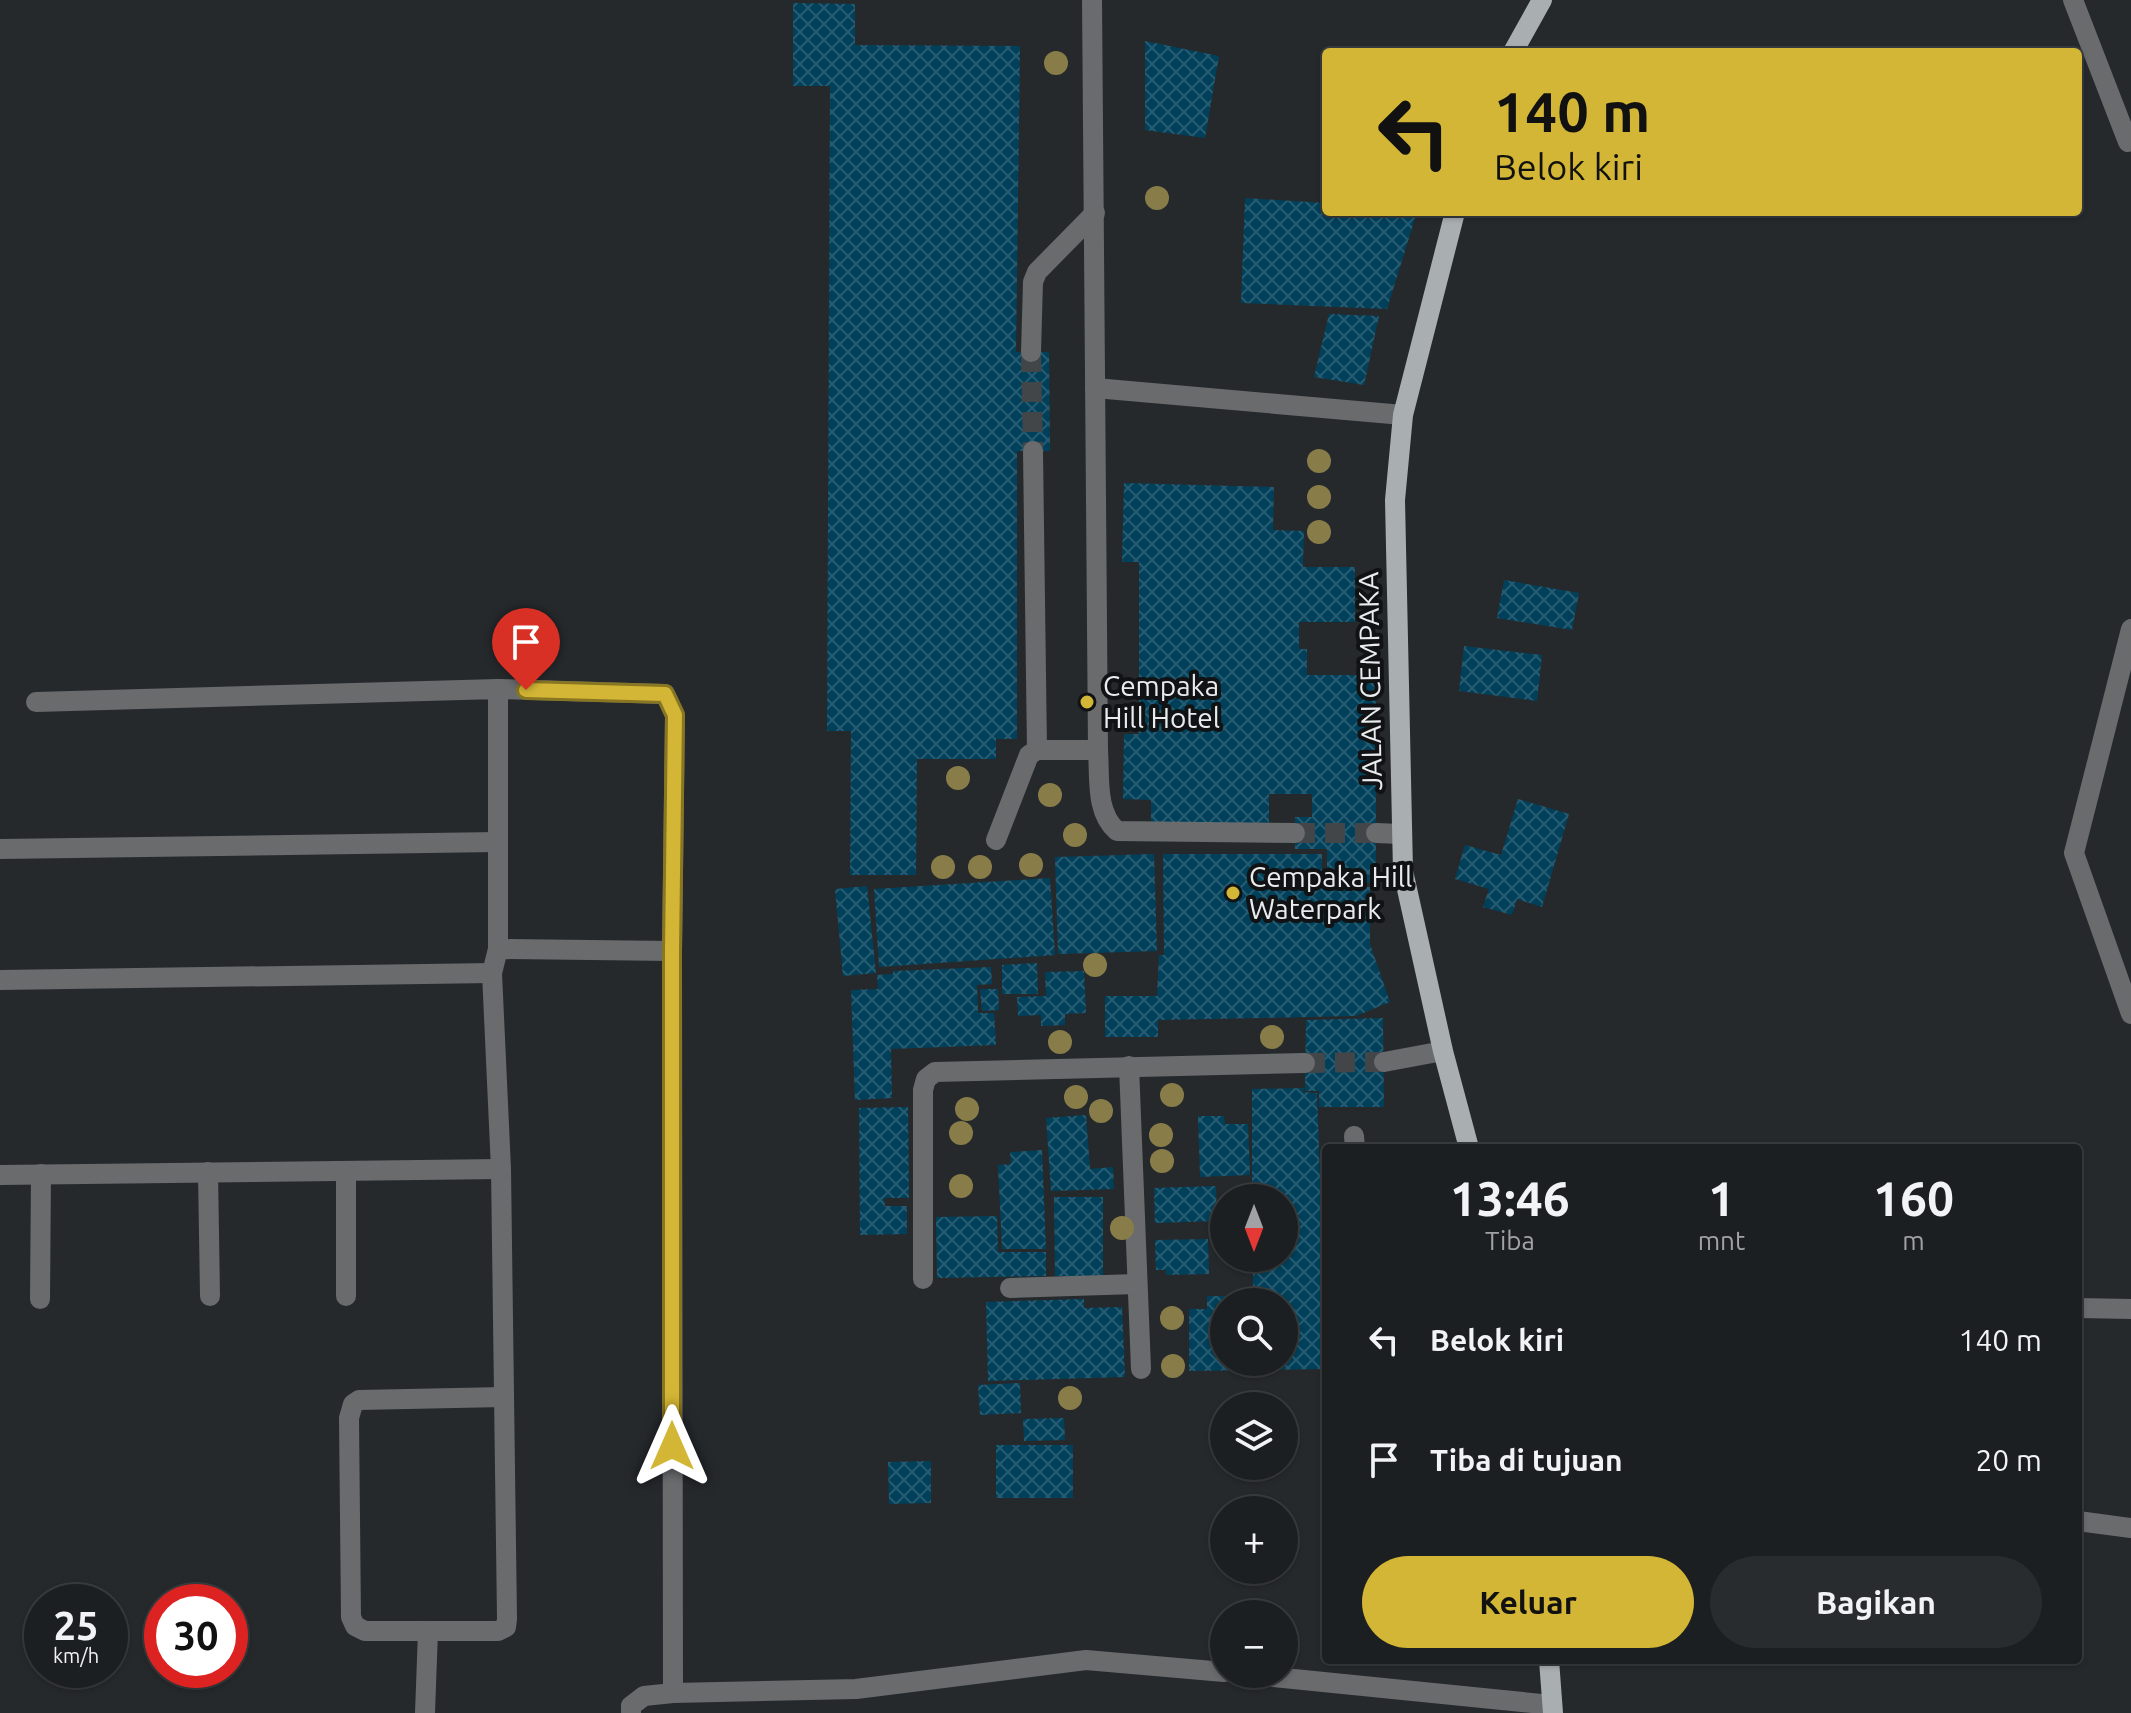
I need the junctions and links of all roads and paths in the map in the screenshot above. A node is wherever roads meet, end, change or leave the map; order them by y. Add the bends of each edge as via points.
1 (1092, 0) edge
2 (1542, 0) edge
3 (2073, 0) edge
4 (1515, 48) edge
5 (2128, 142) dead end
6 (1095, 213) junction
7 (1454, 216) edge
8 (1031, 352) tunnel mouth
9 (1095, 388) junction
10 (1403, 415) junction
11 (1033, 451) tunnel mouth
12 (2131, 629) edge
13 (498, 689) junction
14 (36, 702) dead end
15 (1037, 750) junction
16 (1098, 750) junction
17 (1295, 833) tunnel mouth
18 (1376, 833) tunnel mouth
19 (1400, 834) junction
20 (996, 840) dead end
21 (498, 842) junction
22 (0, 849) edge
23 (498, 949) junction
24 (672, 951) junction
25 (492, 973) junction
26 (0, 980) edge
27 (2131, 1014) edge
28 (1443, 1051) junction
29 (1384, 1062) tunnel mouth
30 (1305, 1063) tunnel mouth
31 (1129, 1066) junction
32 (1468, 1144) edge
33 (501, 1169) junction
34 (346, 1171) junction
35 (208, 1172) junction
36 (41, 1174) junction
37 (0, 1175) edge
38 (923, 1279) dead end
39 (1137, 1284) junction
40 (1010, 1288) dead end
41 (210, 1296) dead end
42 (346, 1296) dead end
43 (40, 1299) dead end
44 (2128, 1302) edge
45 (2082, 1308) edge
46 (1141, 1369) dead end
47 (504, 1397) junction
48 (2082, 1522) edge
49 (2131, 1528) edge
50 (428, 1631) junction
51 (1549, 1664) edge
52 (1210, 1671) edge
53 (1298, 1680) edge
54 (673, 1693) junction
55 (1552, 1709) edge
56 (425, 1713) edge
57 (631, 1713) edge

1 - 6 street
2 - 4 main road
3 - 5 street
6 - 8 street via 1037,272
6 - 9 street
7 - 10 main road, JALAN CEMPAKA
9 - 10 street
9 - 16 street
10 - 19 main road, JALAN CEMPAKA via 1395,500
11 - 15 street
12 - 27 street via 2074,853
13 - 14 street
13 - 21 street
13 - 24 street via 665,694 675,715
15 - 16 street
15 - 20 street via 1029,755
16 - 17 street via 1102,810 1117,831
18 - 19 street
19 - 28 main road, JALAN CEMPAKA via 1403,871
21 - 22 street
21 - 23 street
23 - 24 street
23 - 25 street
24 - 54 street
25 - 26 street
25 - 33 street
28 - 29 street
28 - 32 main road, JALAN CEMPAKA
30 - 31 street
31 - 38 street via 935,1072 926,1079
31 - 39 street
33 - 34 street
33 - 47 street
34 - 35 street
34 - 42 street
35 - 36 street
35 - 41 street
36 - 37 street
36 - 43 street
39 - 40 street
39 - 46 street
44 - 45 street
47 - 50 street via 506,1627
47 - 50 street via 353,1404 351,1617 365,1631
48 - 49 street
50 - 56 street
51 - 55 main road
52 - 54 street via 1086,1660 856,1689
53 - 55 street
54 - 57 street via 644,1696 631,1706

